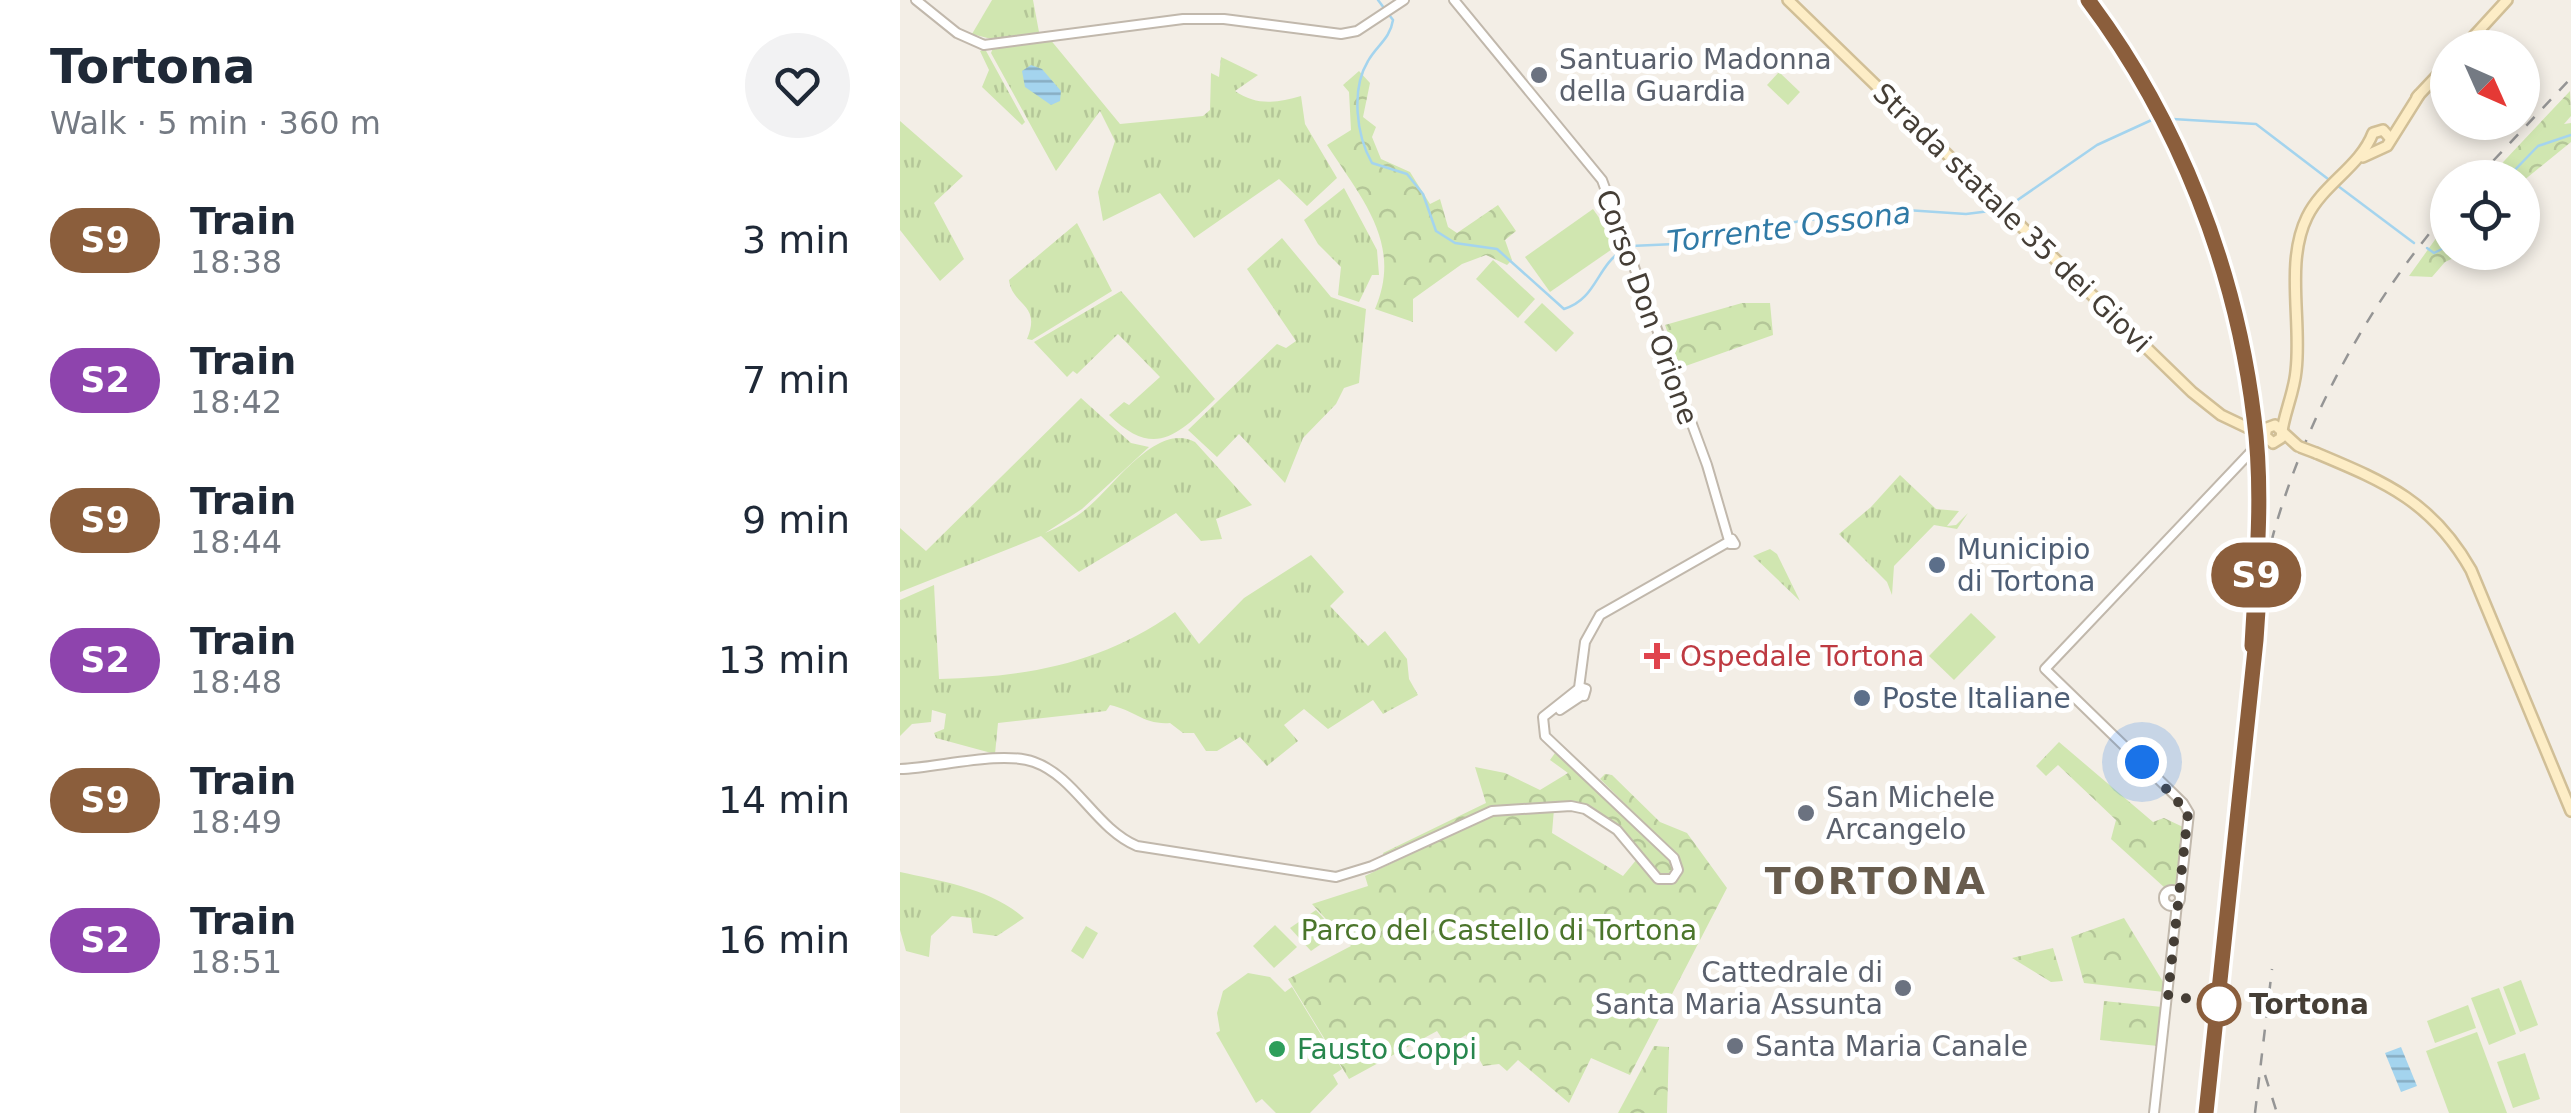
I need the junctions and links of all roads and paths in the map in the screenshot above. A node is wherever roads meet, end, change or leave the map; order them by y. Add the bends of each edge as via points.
1 (916, 0) edge
2 (1404, 0) edge
3 (1454, 0) edge
4 (1788, 0) edge
5 (2507, 0) edge
6 (2480, 30) edge
7 (2430, 83) edge
8 (2386, 134) junction
9 (2374, 146) junction
10 (2271, 434) junction
11 (900, 769) edge
12 (2571, 811) edge
13 (2154, 1113) edge

1 - 2 street via 984,44 1183,20 1341,34
3 - 11 street, Corso Don Orione via 1602,180 1731,540 1592,624 1581,688 1546,713 1542,726 1548,740 1674,858 1678,870 1672,879 1658,879 1617,830 1571,806 1492,811 1336,877 1122,840 1034,762
4 - 10 main road, Strada statale 35 dei Giovi via 2202,402
5 - 6 main road
7 - 8 main road
8 - 9 main road via 2387,146
8 - 9 main road via 2373,133
9 - 10 main road via 2328,189 2301,234 2298,360 2286,408
10 - 12 main road, Strada statale 35 dei Giovi, bridge via 2403,492 2454,542
10 - 13 street via 2044,669 2188,813

